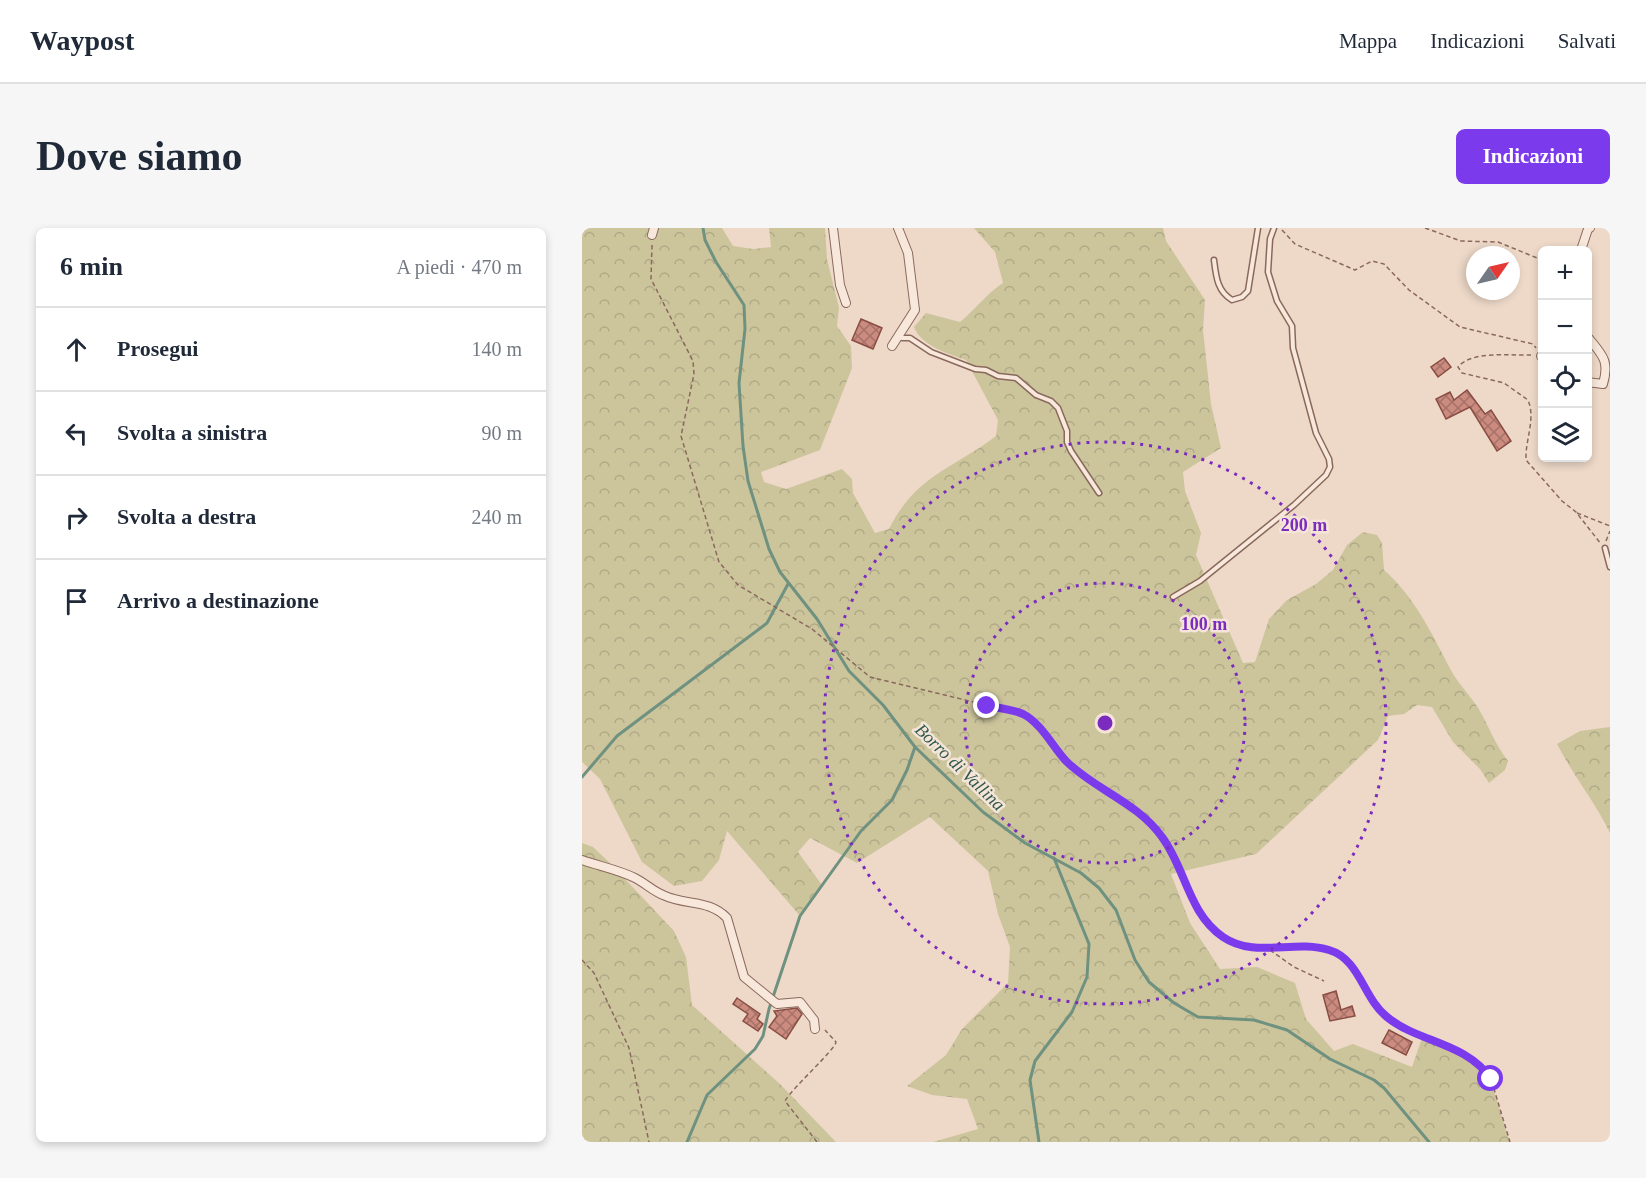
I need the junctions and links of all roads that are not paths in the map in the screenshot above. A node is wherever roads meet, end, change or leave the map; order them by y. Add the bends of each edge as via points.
1 (833, 228) edge
2 (898, 228) edge
3 (1258, 228) edge
4 (1274, 228) edge
5 (1590, 228) edge
6 (1582, 246) edge
7 (1214, 260) dead end
8 (846, 303) dead end
9 (898, 333) junction
10 (1592, 342) edge
11 (892, 346) dead end
12 (1592, 383) edge
13 (1100, 493) dead end
14 (1605, 548) road end
15 (1610, 567) edge
16 (1173, 597) dead end
17 (582, 860) edge
18 (816, 1029) road end

1 - 8 street via 838,277
2 - 9 street via 908,253 915,310
3 - 7 lane via 1248,291 1242,297 1232,300 1225,296 1215,278
4 - 16 lane via 1268,272 1277,301 1292,326 1293,348 1316,433 1330,467 1294,505 1200,581
5 - 6 street
9 - 11 street
9 - 13 lane via 931,352 998,376 1016,378 1036,395 1051,401 1058,408 1071,450
10 - 12 street via 1606,360 1608,371 1603,384
14 - 15 lane
17 - 18 street via 635,878 663,896 711,905 721,911 728,918 744,977 777,1004 800,1002

